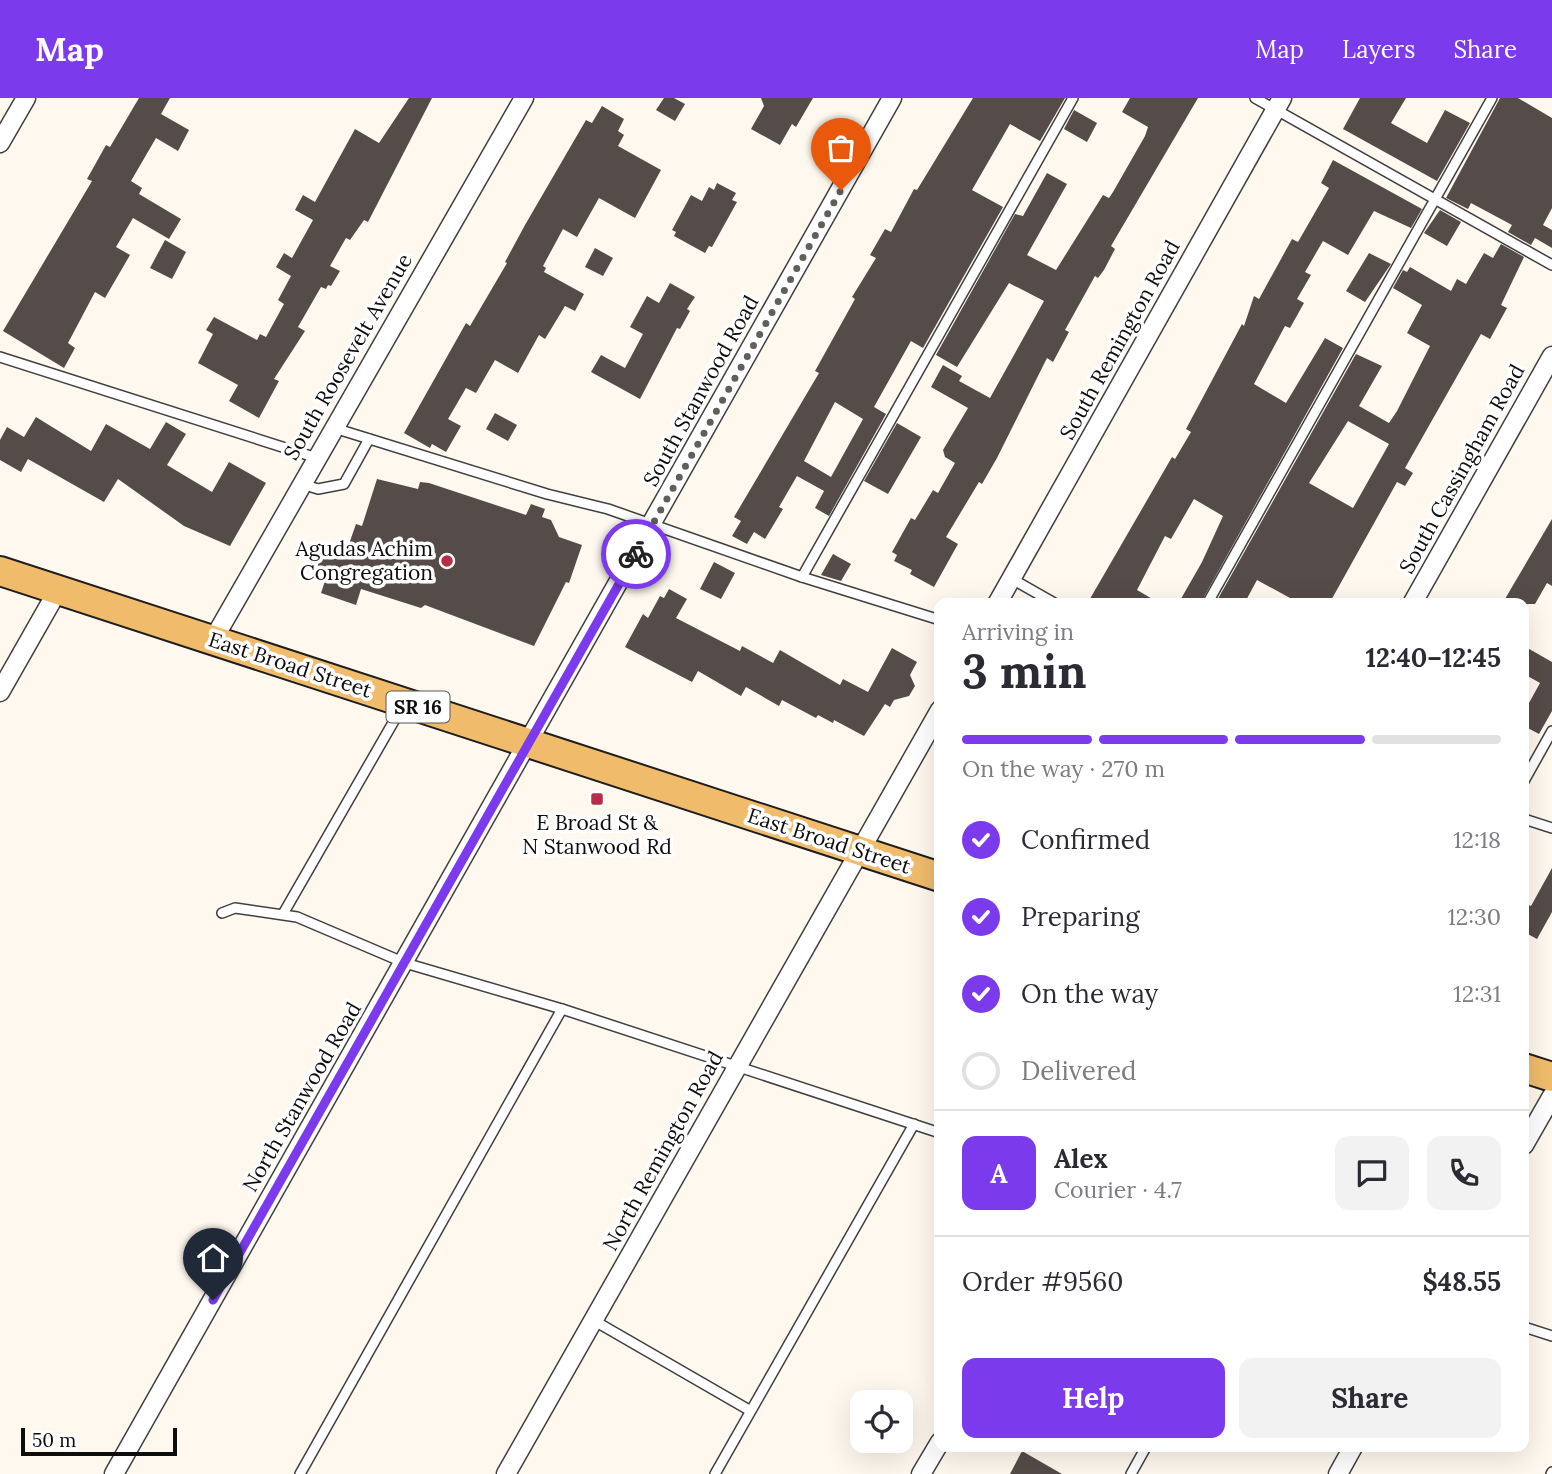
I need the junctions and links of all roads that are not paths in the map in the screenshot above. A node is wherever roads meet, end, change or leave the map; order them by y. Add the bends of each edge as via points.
1 (26, 98) edge
2 (524, 98) edge
3 (892, 98) edge
4 (1073, 98) edge
5 (1255, 98) edge
6 (1492, 98) edge
7 (1279, 104) edge
8 (0, 144) edge
9 (1435, 199) junction
10 (1552, 265) edge
11 (1552, 356) edge
12 (0, 357) edge
13 (334, 428) junction
14 (369, 439) junction
15 (317, 458) junction
16 (302, 484) junction
17 (652, 524) junction
18 (0, 571) edge
19 (803, 577) junction
20 (1012, 579) junction
21 (58, 590) junction
22 (1001, 598) edge
23 (1045, 598) edge
24 (1210, 598) edge
25 (1415, 598) edge
26 (934, 618) edge
27 (213, 640) junction
28 (0, 692) edge
29 (404, 702) junction
30 (934, 720) edge
31 (1552, 731) edge
32 (530, 743) junction
33 (1529, 772) edge
34 (1529, 821) edge
35 (1552, 828) edge
36 (859, 850) junction
37 (934, 875) edge
38 (222, 913) dead end
39 (283, 914) junction
40 (405, 963) junction
41 (562, 1009) junction
42 (736, 1067) junction
43 (1529, 1070) edge
44 (1552, 1077) edge
45 (1552, 1096) edge
46 (914, 1124) junction
47 (934, 1131) edge
48 (1529, 1136) edge
49 (593, 1320) junction
50 (1529, 1329) edge
51 (1552, 1336) edge
52 (749, 1410) junction
53 (934, 1452) edge
54 (1143, 1452) edge
55 (1350, 1452) edge
56 (114, 1474) edge
57 (300, 1474) edge
58 (506, 1474) edge
59 (715, 1474) edge
60 (921, 1474) edge
61 (1131, 1474) edge
62 (1338, 1474) edge

1 - 8 street
2 - 13 street, South Roosevelt Avenue
3 - 17 street, South Stanwood Road
4 - 19 lane
5 - 7 lane
6 - 9 lane
7 - 9 lane
7 - 20 street, South Remington Road
9 - 10 lane
9 - 24 lane
11 - 25 street, South Cassingham Road
12 - 15 lane
13 - 14 lane
13 - 15 street, South Roosevelt Avenue
14 - 16 lane via 344,484 318,489
14 - 17 lane
15 - 16 street, South Roosevelt Avenue
16 - 27 street, South Roosevelt Avenue
17 - 19 lane
17 - 32 street, South Stanwood Road
18 - 21 main road, East Broad Street / SR 16
19 - 26 lane
20 - 22 street, South Remington Road
20 - 23 lane
21 - 27 main road, East Broad Street / SR 16
21 - 28 street
27 - 29 main road, East Broad Street / SR 16
29 - 32 main road, East Broad Street / SR 16
29 - 39 lane
30 - 36 street
31 - 33 lane
32 - 36 main road, East Broad Street / SR 16
32 - 40 street, North Stanwood Road
34 - 35 lane
36 - 37 main road, East Broad Street / SR 16
36 - 42 street, North Remington Road
38 - 39 lane via 235,908
39 - 40 lane
40 - 41 lane
40 - 56 street, North Stanwood Road
41 - 42 lane
41 - 57 lane
42 - 46 lane
42 - 49 street, North Remington Road
43 - 44 main road
45 - 48 street
46 - 47 lane
46 - 52 lane
49 - 52 lane
49 - 58 street, North Remington Road
50 - 51 lane
52 - 59 lane
53 - 60 street
54 - 61 lane
55 - 62 street

